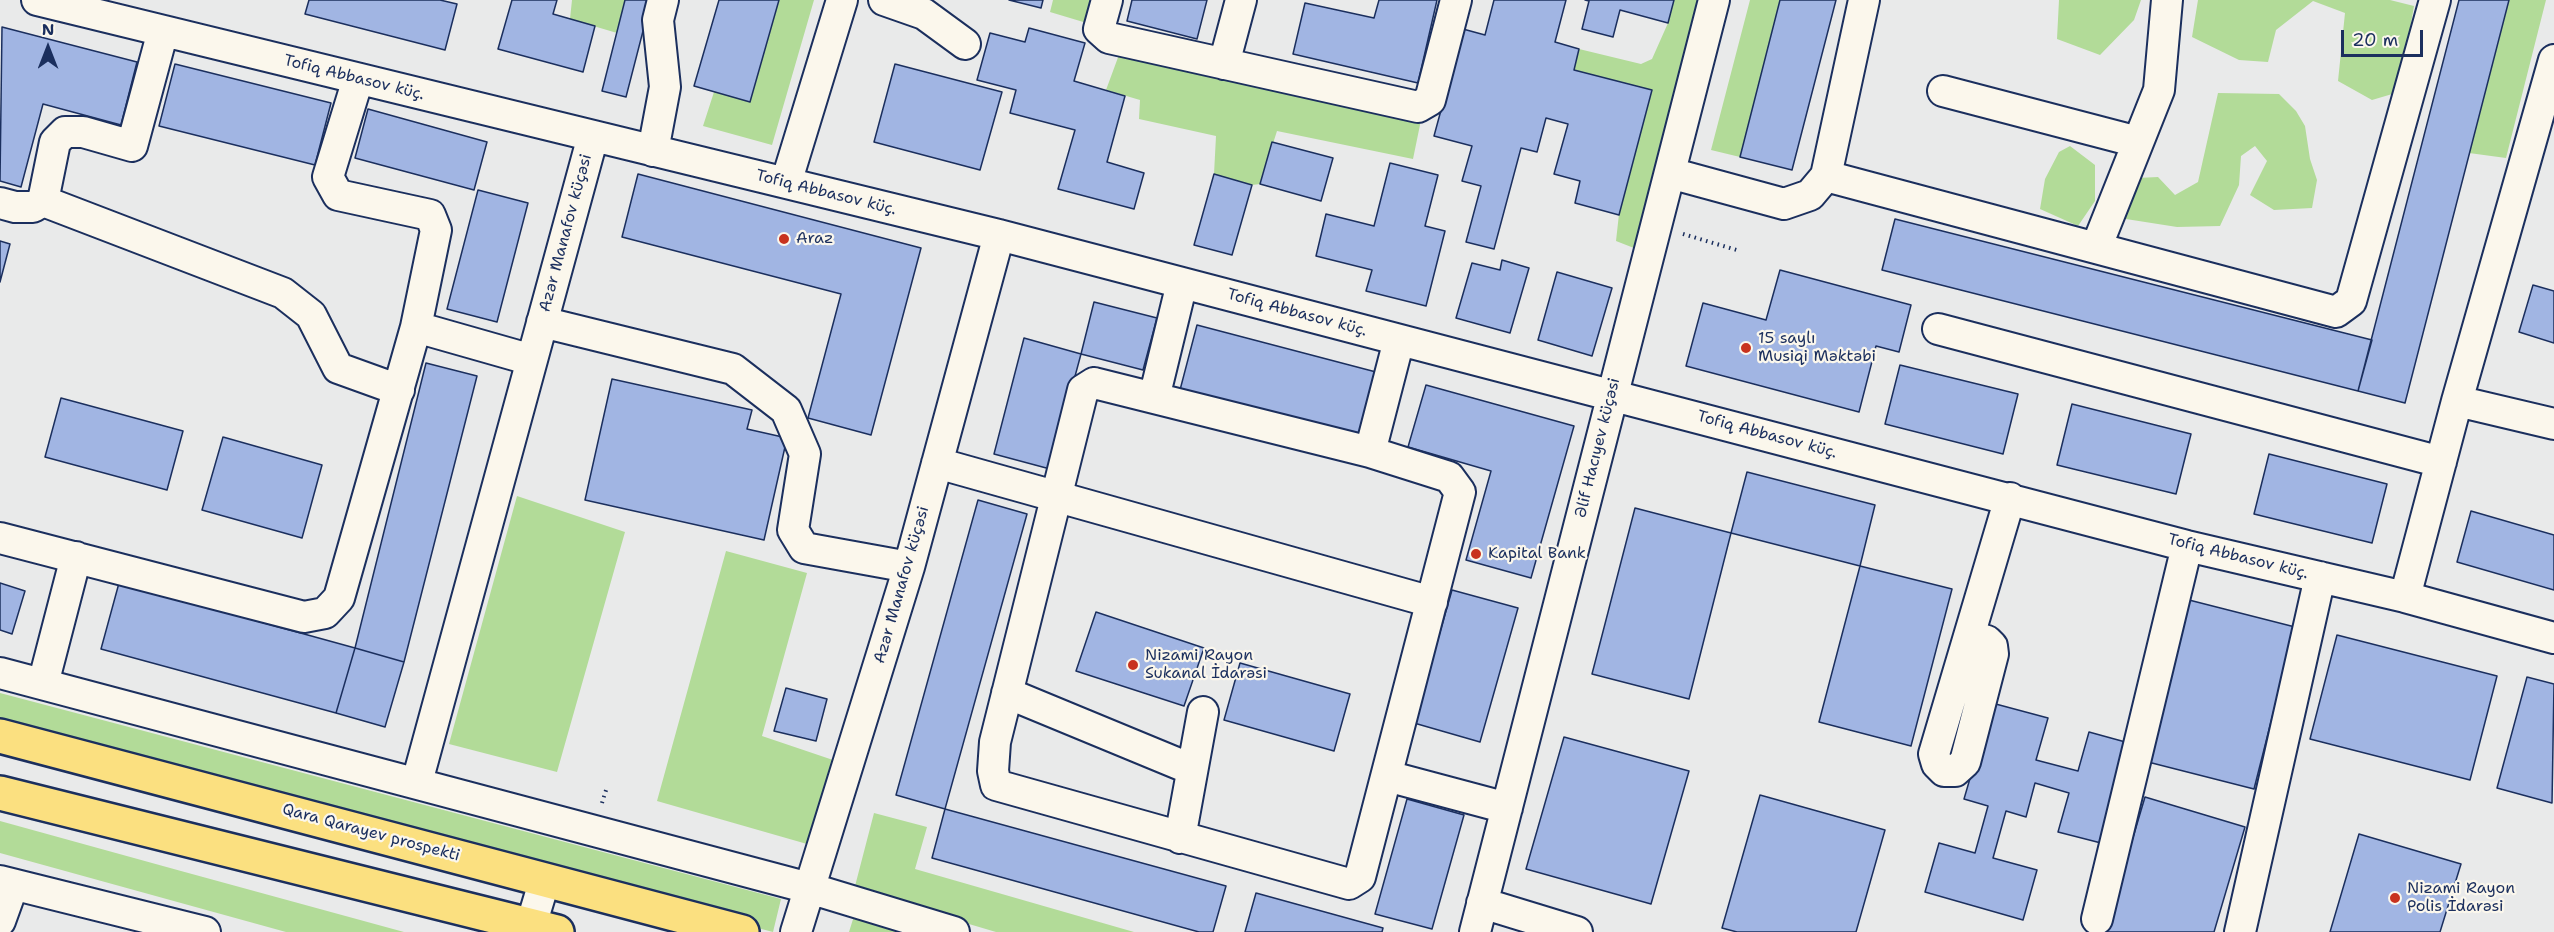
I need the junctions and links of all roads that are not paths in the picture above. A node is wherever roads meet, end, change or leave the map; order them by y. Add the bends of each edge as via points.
1 (37, 0) edge
2 (663, 0) edge
3 (842, 0) edge
4 (884, 0) edge
5 (1107, 0) edge
6 (1241, 0) edge
7 (1456, 0) edge
8 (1714, 0) edge
9 (1864, 0) edge
10 (2167, 0) edge
11 (2435, 0) edge
12 (163, 31) junction
13 (965, 44) dead end
14 (1224, 64) junction
15 (2552, 76) edge
16 (358, 79) junction
17 (1943, 91) dead end
18 (593, 136) junction
19 (2138, 142) junction
20 (654, 151) junction
21 (1670, 173) junction
22 (1826, 176) junction
23 (786, 183) junction
24 (43, 201) junction
25 (0, 203) edge
26 (999, 235) junction
27 (2096, 248) junction
28 (1182, 283) junction
29 (542, 322) junction
30 (416, 327) junction
31 (1938, 329) dead end
32 (1399, 340) junction
33 (532, 360) junction
34 (399, 390) junction
35 (1612, 395) junction
36 (1154, 398) junction
37 (2457, 401) junction
38 (2554, 424) edge
39 (1370, 452) junction
40 (2441, 462) junction
41 (937, 463) junction
42 (1058, 496) junction
43 (2010, 498) junction
44 (0, 538) edge
45 (2187, 546) junction
46 (76, 557) junction
47 (909, 567) junction
48 (2320, 577) junction
49 (2405, 597) junction
50 (1432, 602) junction
51 (1970, 636) dead end
52 (2554, 638) edge
53 (0, 673) edge
54 (43, 684) junction
55 (1007, 693) junction
56 (1203, 712) dead end
57 (0, 736) edge
58 (1191, 769) junction
59 (1387, 776) junction
60 (417, 782) junction
61 (0, 793) edge
62 (1507, 808) junction
63 (1180, 837) junction
64 (545, 879) junction
65 (6, 883) edge
66 (809, 888) junction
67 (1482, 903) junction
68 (2097, 919) dead end
69 (0, 921) edge
70 (667, 923) edge
71 (539, 930) edge
72 (205, 932) edge
73 (742, 932) edge
74 (796, 932) edge
75 (954, 932) edge
76 (1475, 932) edge
77 (1577, 932) edge
78 (2240, 932) edge

1 - 12 street, Tofiq Abbasov küç.
2 - 20 street via 658,20 665,87
3 - 23 street
4 - 13 street via 924,14
5 - 14 street via 1100,29 1109,38
6 - 14 street
7 - 14 street via 1430,100 1418,107
8 - 21 street, Əlif Hacıyev küçəsi
9 - 22 street
10 - 19 street via 2159,90
11 - 27 street via 2351,301 2336,312
12 - 16 street, Tofiq Abbasov küç.
12 - 24 street via 132,146 83,132 65,132 55,142
15 - 37 street
16 - 18 street, Tofiq Abbasov küç.
16 - 30 street via 328,177 338,195 430,215 436,230
17 - 19 street
18 - 20 street, Tofiq Abbasov küç.
18 - 29 street, Azər Manafov küçəsi
19 - 27 street
20 - 23 street, Tofiq Abbasov küç.
21 - 22 street via 1784,204 1809,195
21 - 35 street, Əlif Hacıyev küçəsi
22 - 27 street
23 - 26 street, Tofiq Abbasov küç.
24 - 25 street via 33,207
24 - 34 street via 283,293 311,315 338,368
26 - 28 street, Tofiq Abbasov küç.
26 - 41 street, Azər Manafov küçəsi
28 - 32 street, Tofiq Abbasov küç.
28 - 36 street
29 - 33 street, Azər Manafov küçəsi
29 - 47 street via 733,369 786,410 805,454 793,530 804,549
30 - 33 street
30 - 34 street
31 - 40 street
32 - 35 street, Tofiq Abbasov küç.
32 - 39 street
33 - 60 street, Azər Manafov küçəsi
34 - 46 street via 339,598 325,613 304,617
35 - 43 street, Tofiq Abbasov küç.
35 - 62 street, Əlif Hacıyev küçəsi
36 - 39 street
36 - 42 street via 1094,383 1083,390
37 - 38 street
37 - 40 street
39 - 50 street via 1449,477 1460,492
40 - 49 street
41 - 42 street
41 - 47 street, Azər Manafov küçəsi
42 - 50 street
42 - 55 street
43 - 45 street, Tofiq Abbasov küç.
43 - 51 street
44 - 46 street
45 - 48 street, Tofiq Abbasov küç.
45 - 68 street
46 - 54 street
47 - 66 street, Azər Manafov küçəsi
48 - 49 street, Tofiq Abbasov küç.
48 - 78 street
49 - 52 street, Tofiq Abbasov küç.
50 - 59 street
53 - 54 street
54 - 60 street
55 - 58 street
55 - 63 street via 995,742 996,785
56 - 58 street
57 - 64 main road, Qara Qarayev prospekti
58 - 63 street
59 - 62 street
59 - 63 street via 1360,877 1350,884
60 - 66 street
61 - 71 main road
62 - 67 street, Əlif Hacıyev küçəsi
64 - 70 main road, Qara Qarayev prospekti
64 - 71 street
65 - 69 street
65 - 72 street
66 - 74 street, Azər Manafov küçəsi
66 - 75 street
67 - 76 street, Əlif Hacıyev küçəsi
67 - 77 street
70 - 73 main road, Qara Qarayev prospekti

